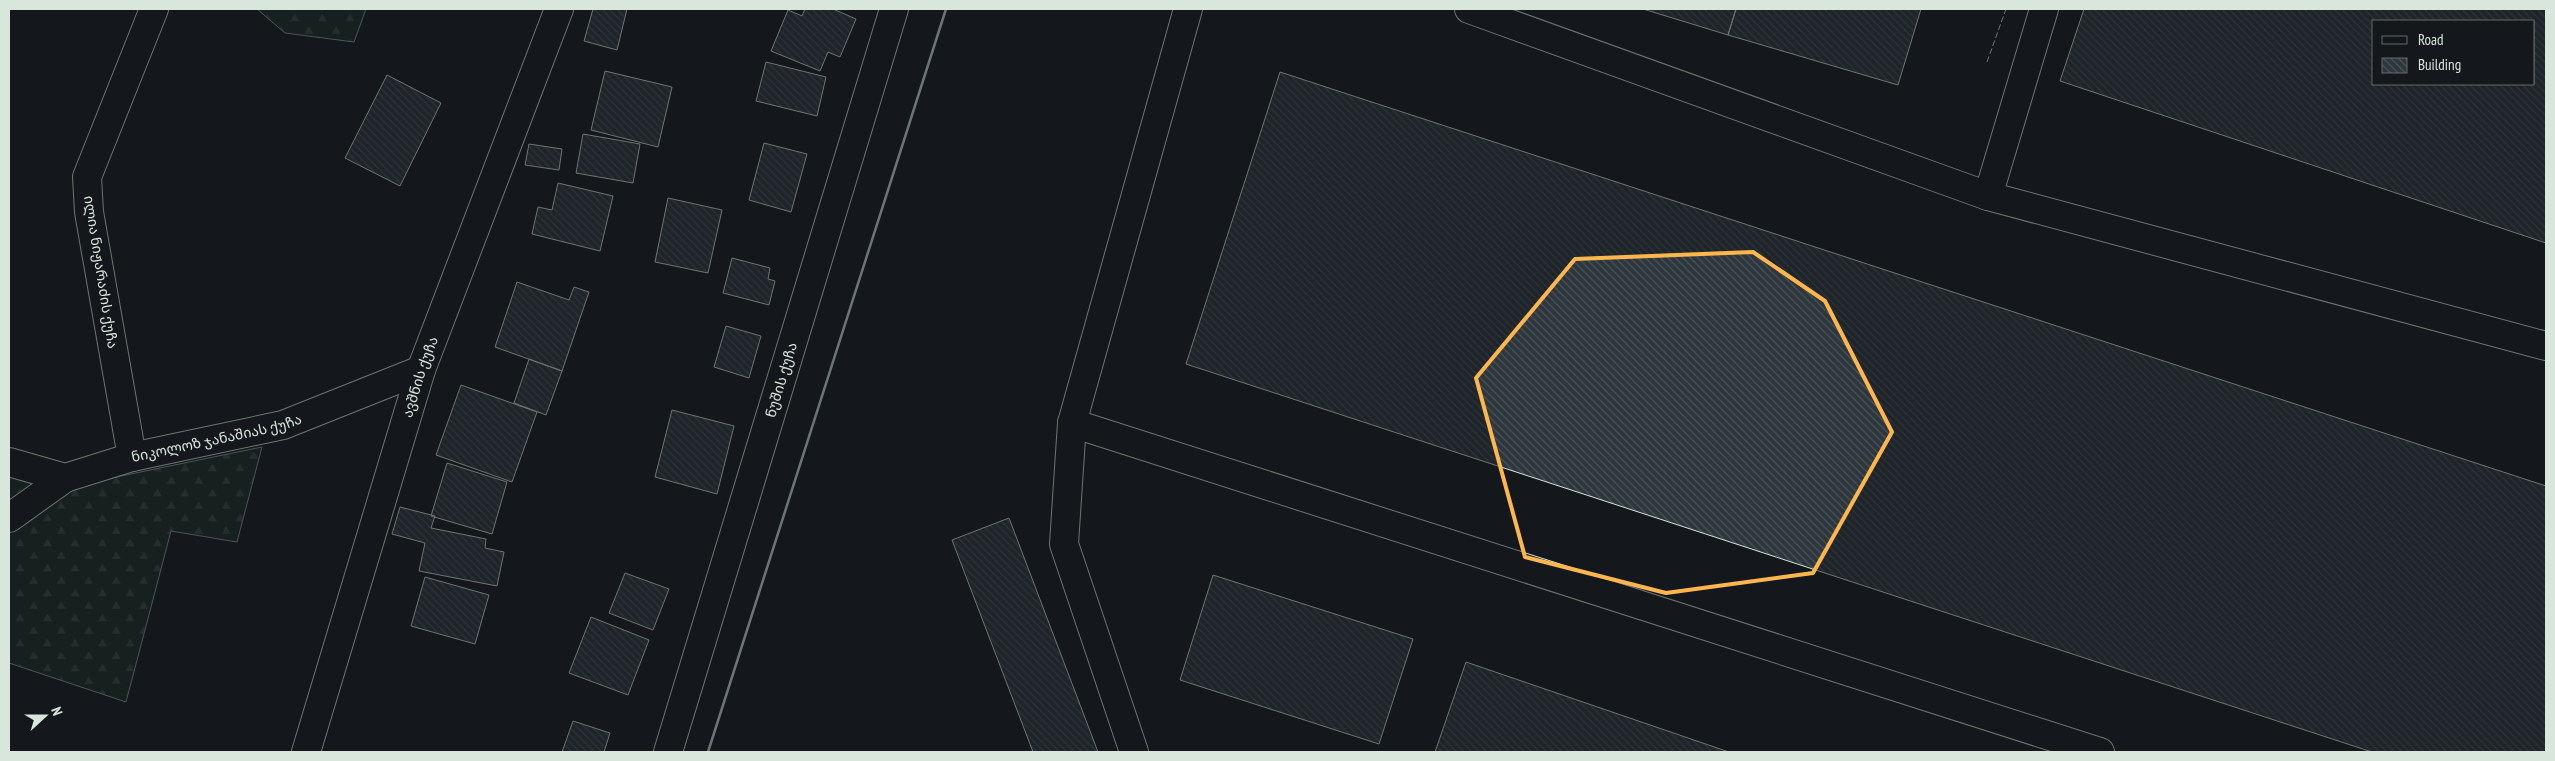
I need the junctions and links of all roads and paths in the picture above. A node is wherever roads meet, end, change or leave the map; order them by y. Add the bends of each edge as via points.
1 (154, 9) edge
2 (559, 9) edge
3 (894, 9) edge
4 (1188, 9) edge
5 (1469, 9) edge
6 (2044, 9) edge
7 (1988, 196) junction
8 (2546, 346) edge
9 (421, 370) junction
10 (1072, 423) junction
11 (132, 458) junction
12 (9, 462) edge
13 (65, 478) junction
14 (9, 518) edge
15 (306, 752) edge
16 (668, 752) edge
17 (1134, 752) edge
18 (2100, 752) edge

1 - 11 street, ილია ნიჟარაძის ქუჩა via 87,177 89,212
2 - 9 street, ავშნის ქუჩა
3 - 16 street, ნუშის ქუჩა
4 - 10 street
5 - 7 street
6 - 7 street
7 - 8 street
9 - 11 street, ნიკოლოზ ჯანაშიას ქუჩა via 283,425
9 - 15 street, ავშნის ქუჩა
10 - 17 street via 1064,544
10 - 18 street
11 - 13 street, ნიკოლოზ ჯანაშიას ქუჩა
12 - 13 street
13 - 14 street

